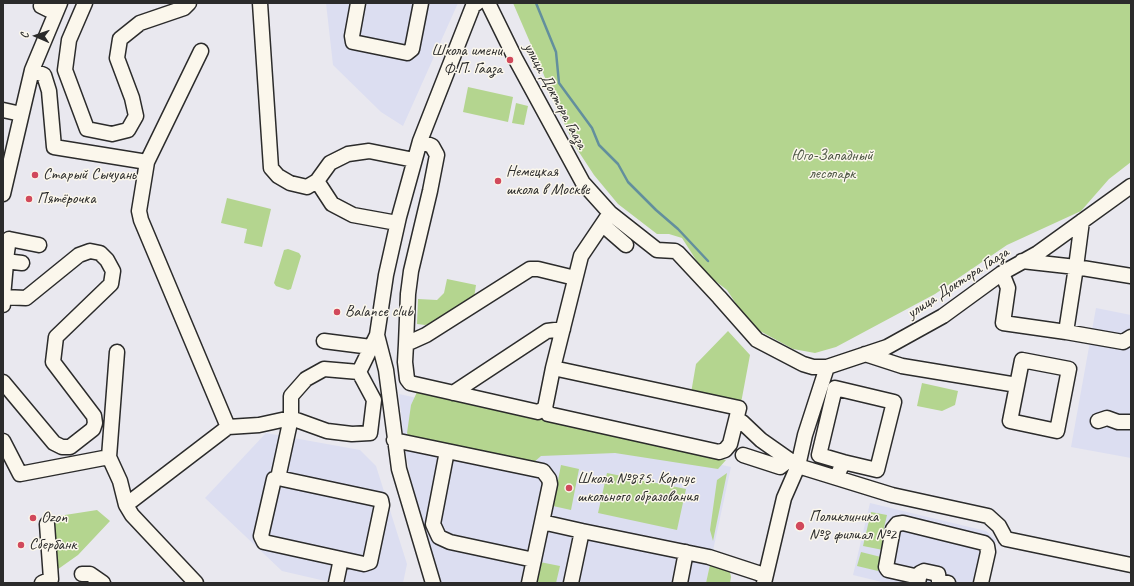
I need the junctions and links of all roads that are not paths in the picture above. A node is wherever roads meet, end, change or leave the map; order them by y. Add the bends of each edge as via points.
1 (86, 3) edge
2 (189, 3) edge
3 (260, 3) edge
4 (358, 3) edge
5 (421, 3) edge
6 (477, 3) edge
7 (488, 3) edge
8 (51, 7) edge
9 (200, 51) dead end
10 (65, 70) junction
11 (38, 72) junction
12 (18, 94) dead end
13 (3, 110) edge
14 (22, 114) junction
15 (420, 141) junction
16 (414, 160) junction
17 (147, 162) junction
18 (5, 174) edge
19 (317, 182) junction
20 (1131, 186) edge
21 (3, 194) edge
22 (610, 213) junction
23 (1082, 221) junction
24 (397, 223) junction
25 (602, 225) junction
26 (39, 245) dead end
27 (626, 245) dead end
28 (5, 255) edge
29 (1022, 261) junction
30 (22, 264) dead end
31 (1076, 268) junction
32 (1002, 273) junction
33 (1131, 276) edge
34 (575, 278) junction
35 (4, 297) edge
36 (3, 305) edge
37 (563, 329) junction
38 (1066, 332) junction
39 (1131, 337) edge
40 (324, 341) dead end
41 (374, 341) junction
42 (406, 344) junction
43 (117, 352) dead end
44 (866, 354) junction
45 (827, 367) junction
46 (553, 368) junction
47 (359, 372) junction
48 (3, 382) edge
49 (820, 384) junction
50 (1017, 385) junction
51 (835, 388) junction
52 (453, 393) junction
53 (545, 408) junction
54 (291, 418) junction
55 (1098, 421) dead end
56 (742, 422) dead end
57 (1131, 422) edge
58 (228, 427) junction
59 (394, 440) junction
60 (3, 441) edge
61 (447, 451) junction
62 (743, 455) dead end
63 (109, 457) junction
64 (843, 462) junction
65 (793, 463) junction
66 (837, 477) junction
67 (278, 478) junction
68 (126, 505) junction
69 (542, 522) junction
70 (47, 524) dead end
71 (999, 526) junction
72 (582, 531) junction
73 (984, 543) junction
74 (686, 552) junction
75 (341, 559) junction
76 (534, 560) junction
77 (1131, 565) edge
78 (82, 574) dead end
79 (764, 579) edge
80 (918, 580) edge
81 (42, 583) edge
82 (103, 583) edge
83 (196, 583) edge
84 (336, 583) edge
85 (433, 583) edge
86 (529, 583) edge
87 (571, 583) edge
88 (680, 583) edge
89 (948, 583) edge
90 (981, 583) edge

1 - 10 street via 69,40
2 - 10 street via 184,8 140,23 120,40 117,58 136,116 128,130 112,134 87,129
3 - 19 street via 271,168 290,183 307,187
4 - 5 street via 353,42 407,53 412,49
6 - 15 street via 473,6
7 - 22 street, улица Доктора Гааза via 580,177
8 - 11 street
8 - 12 street via 26,63
9 - 17 street
10 - 11 street
11 - 14 street
11 - 17 street via 49,91 54,146
13 - 14 street
14 - 18 street
15 - 16 street
15 - 42 street via 432,146 436,155 411,271
16 - 19 street via 369,151 348,154 330,163
16 - 24 street
17 - 58 street via 139,211 141,220
18 - 21 street
19 - 24 street via 332,204 353,215
20 - 23 street, улица Доктора Гааза
22 - 25 street
22 - 45 street, улица Доктора Гааза via 657,250 678,253 757,340 803,364
23 - 29 street, улица Доктора Гааза
23 - 31 street
24 - 41 street
25 - 27 street
25 - 34 street via 581,256
26 - 28 street via 9,239
28 - 30 street
28 - 35 street
29 - 31 street
29 - 32 street, улица Доктора Гааза
31 - 33 street
31 - 38 street
32 - 38 street via 1008,288 1003,323
32 - 44 street, улица Доктора Гааза via 943,316 887,347
34 - 37 street
34 - 42 street via 530,269 426,335
35 - 36 street
35 - 48 street via 26,298 79,255 90,251 100,253 113,271 111,284 56,337 53,362 94,416 93,430 70,447 54,443
37 - 46 street
37 - 52 street via 547,331
38 - 39 street via 1123,342
40 - 41 street
41 - 47 street
41 - 59 street via 386,370
42 - 52 street via 407,380 410,383
43 - 63 street
44 - 45 street, улица Доктора Гааза
44 - 50 street via 902,366
45 - 49 street
46 - 53 street
46 - 53 street via 738,408 736,420 730,444 719,452 548,414
47 - 54 street via 324,369 306,379 291,396
47 - 54 street via 374,400 370,433 327,431
49 - 51 street
49 - 65 street
50 - 50 street via 1022,360 1069,369 1057,431 1010,421
51 - 64 street via 819,455
51 - 64 street via 894,402 877,470
52 - 53 street via 538,412
54 - 58 street via 259,425
54 - 67 street
55 - 57 street via 1106,418 1118,422
56 - 65 street via 761,440
58 - 68 street
59 - 61 street
59 - 85 street via 399,469
60 - 63 street via 20,474
61 - 69 street via 543,471 550,484
61 - 76 street via 433,524 434,531 439,537 450,542
62 - 65 street via 780,467
63 - 68 street via 120,481
64 - 66 street
65 - 66 street
65 - 79 street
66 - 71 street via 892,495 988,516
67 - 75 street via 274,479 262,540
67 - 75 street via 382,502 370,562 364,564
68 - 83 street via 132,515
69 - 72 street
69 - 76 street
70 - 81 street via 51,579
71 - 73 street
71 - 77 street via 1006,539
72 - 74 street
72 - 87 street
73 - 80 street via 903,523 897,524 893,529 886,566 888,570
73 - 90 street via 988,552
74 - 79 street via 709,557
74 - 88 street
75 - 84 street
76 - 86 street
78 - 82 street via 90,574
80 - 89 street via 920,573 924,571 938,574 939,581

